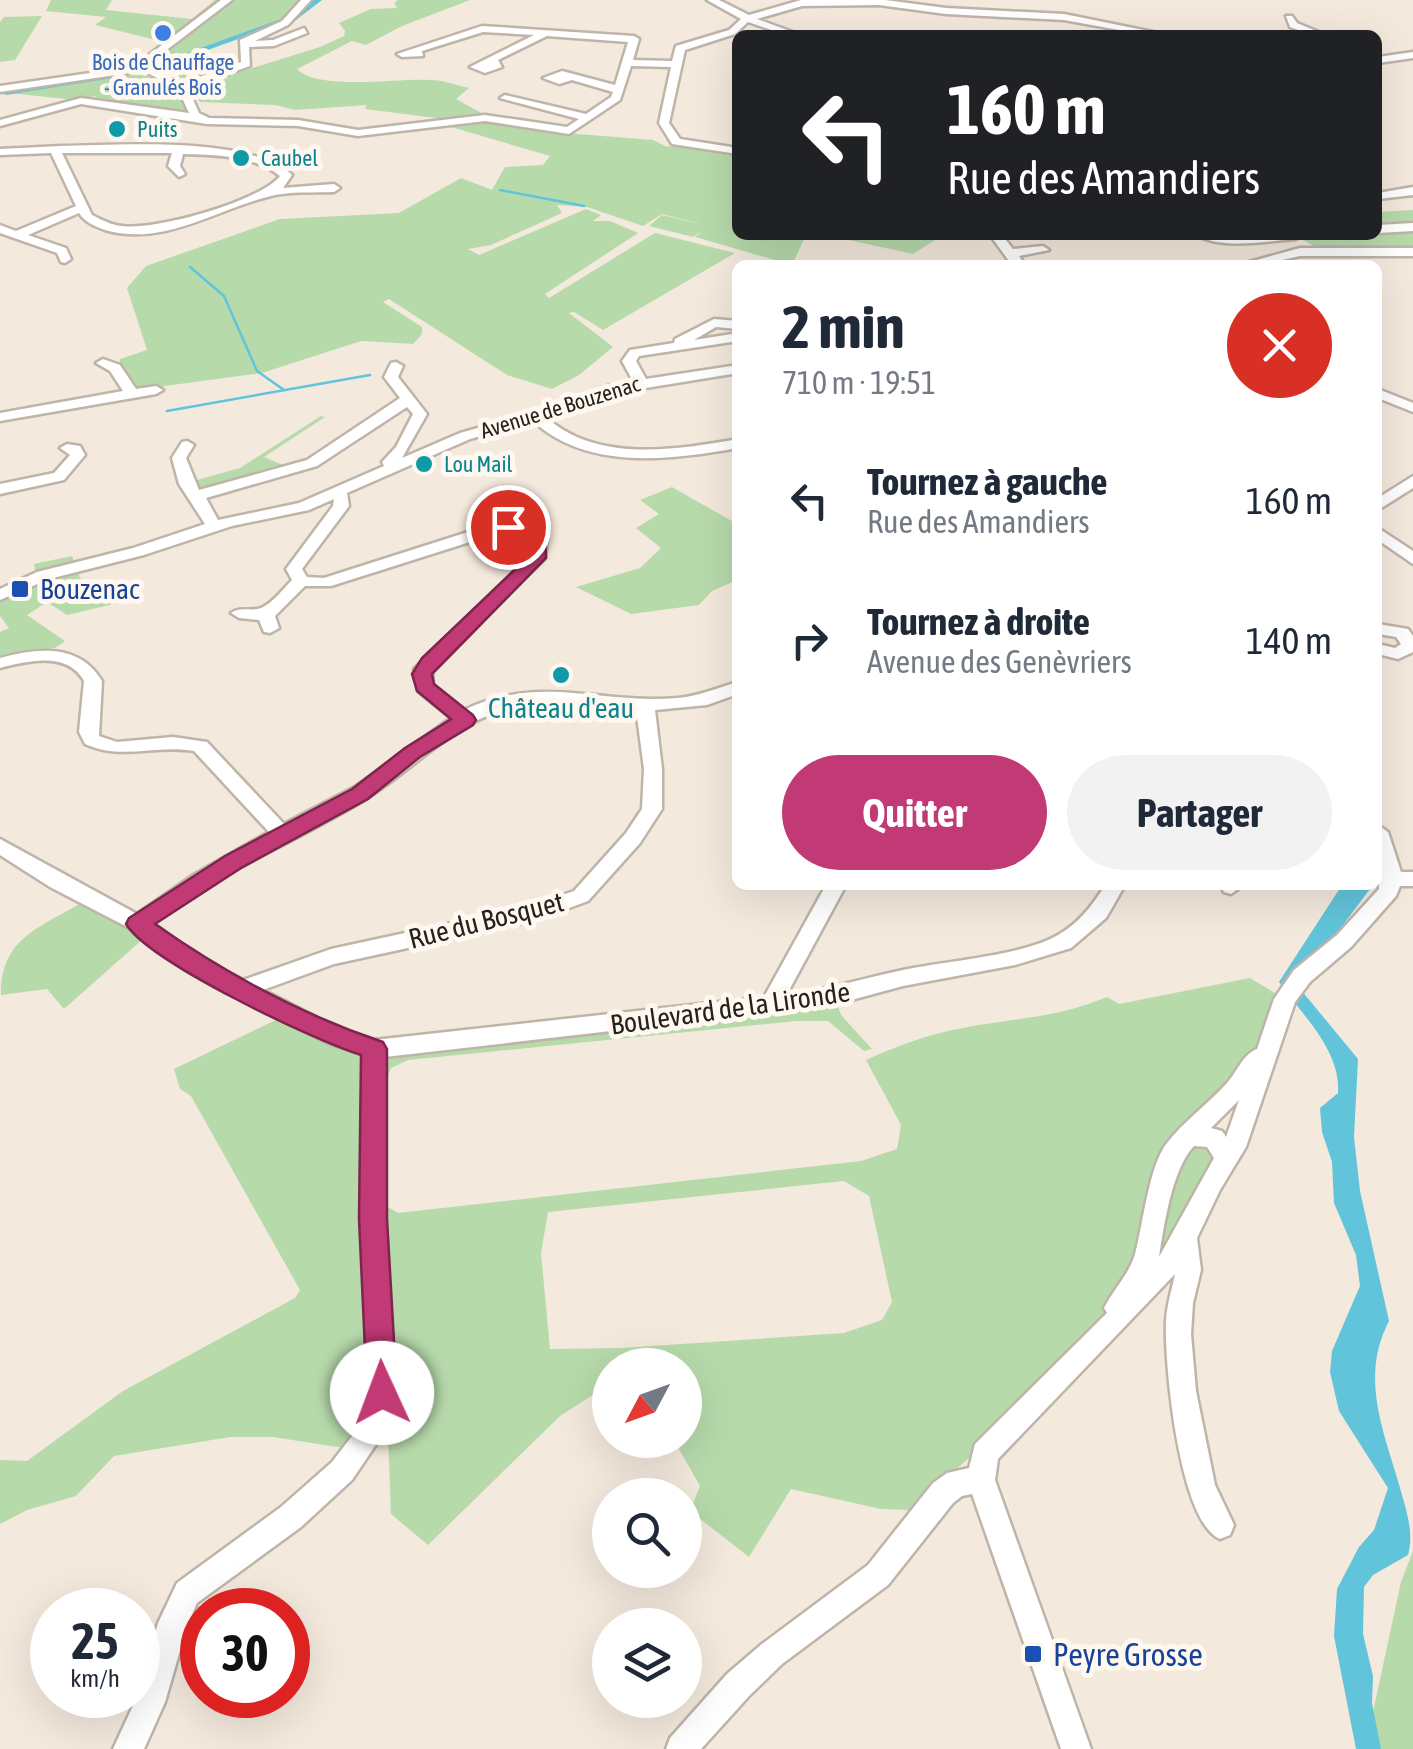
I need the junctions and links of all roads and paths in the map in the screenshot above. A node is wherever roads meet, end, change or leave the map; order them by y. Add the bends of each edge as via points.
1 (227, 0) edge
2 (306, 0) edge
3 (712, 0) edge
4 (891, 2) edge
5 (1053, 4) dead end
6 (915, 8) junction
7 (1064, 17) junction
8 (746, 18) junction
9 (1289, 18) dead end
10 (908, 19) dead end
11 (537, 29) junction
12 (734, 30) edge
13 (781, 30) edge
14 (1135, 30) edge
15 (1305, 30) edge
16 (304, 31) dead end
17 (732, 32) edge
18 (243, 44) junction
19 (416, 50) dead end
20 (1413, 55) edge
21 (1382, 59) edge
22 (492, 62) dead end
23 (627, 63) junction
24 (676, 64) junction
25 (131, 67) junction
26 (568, 78) dead end
27 (190, 85) junction
28 (0, 88) edge
29 (620, 90) junction
30 (505, 98) dead end
31 (198, 118) junction
32 (588, 118) junction
33 (0, 123) edge
34 (732, 149) edge
35 (178, 150) junction
36 (56, 151) junction
37 (0, 152) edge
38 (180, 174) dead end
39 (334, 188) dead end
40 (270, 192) junction
41 (1413, 192) edge
42 (1382, 196) edge
43 (82, 208) junction
44 (1413, 227) edge
45 (0, 229) edge
46 (1382, 229) edge
47 (14, 236) junction
48 (1250, 240) edge
49 (1293, 240) edge
50 (1043, 250) dead end
51 (1307, 251) junction
52 (1413, 252) edge
53 (1281, 254) junction
54 (64, 259) dead end
55 (1015, 259) edge
56 (1261, 260) edge
57 (732, 324) edge
58 (732, 338) edge
59 (670, 347) junction
60 (104, 363) dead end
61 (396, 366) dead end
62 (732, 370) edge
63 (640, 382) junction
64 (156, 390) dead end
65 (1382, 395) edge
66 (124, 396) junction
67 (409, 399) junction
68 (1413, 408) edge
69 (0, 416) edge
70 (530, 418) junction
71 (732, 444) edge
72 (187, 445) dead end
73 (67, 448) dead end
74 (391, 468) junction
75 (1413, 481) edge
76 (0, 490) edge
77 (198, 498) junction
78 (331, 498) junction
79 (1382, 502) edge
80 (218, 526) junction
81 (1382, 536) edge
82 (1412, 560) edge
83 (301, 580) junction
84 (3, 588) edge
85 (239, 612) dead end
86 (1413, 616) edge
87 (1382, 629) edge
88 (1397, 631) junction
89 (1382, 650) edge
90 (0, 663) edge
91 (732, 690) edge
92 (645, 706) junction
93 (465, 720) junction
94 (282, 834) junction
95 (1382, 841) edge
96 (0, 846) edge
97 (1402, 879) edge
98 (833, 890) edge
99 (1112, 890) edge
100 (138, 924) junction
101 (243, 989) junction
102 (774, 1006) junction
103 (1273, 1035) junction
104 (374, 1049) junction
105 (1186, 1135) junction
106 (1227, 1159) junction
107 (1185, 1239) junction
108 (1107, 1327) junction
109 (981, 1480) junction
110 (1220, 1524) dead end
111 (128, 1749) edge
112 (681, 1749) edge
113 (1076, 1749) edge

1 - 25 street via 160,53
2 - 18 street via 285,23
3 - 8 street
4 - 6 street
4 - 8 street via 801,4
5 - 7 street
6 - 7 street
6 - 10 street
7 - 14 street
8 - 12 street
8 - 13 street
9 - 15 street
11 - 19 street via 476,30
11 - 22 street
11 - 23 street via 634,39
16 - 18 street via 274,43
17 - 24 street via 682,47
18 - 27 street via 246,64
20 - 21 street
23 - 24 street
23 - 29 street
24 - 34 street via 666,130 676,142
25 - 27 street
25 - 28 street
26 - 29 street
27 - 31 street
29 - 32 street
30 - 32 street
31 - 32 street via 352,133 485,118 569,131
31 - 33 street via 81,101
35 - 36 street
35 - 38 street via 174,166
35 - 40 street via 240,153 278,163 285,178
36 - 37 street
36 - 43 street
39 - 40 street
40 - 43 street via 152,229 104,226
41 - 42 street
43 - 47 street
44 - 46 street
45 - 47 street
47 - 54 street via 62,251
48 - 53 street
49 - 51 street
50 - 55 street
51 - 52 street
51 - 53 street
53 - 56 street
57 - 59 street via 714,323
58 - 59 street
59 - 63 street via 630,356
60 - 66 street via 128,386
61 - 67 street via 391,377
62 - 63 street, Avenue de Bouzenac
63 - 70 street, Avenue de Bouzenac
64 - 66 street
65 - 68 street
66 - 69 street
67 - 74 street via 420,414
67 - 77 street via 316,460
70 - 71 street via 580,446 663,454
70 - 74 street, Avenue de Bouzenac via 464,436
72 - 77 street via 179,458
73 - 76 street via 78,455 60,477
74 - 78 street, Avenue de Bouzenac
75 - 79 street
77 - 80 street
78 - 80 street, Avenue de Bouzenac
78 - 83 street via 324,527 294,569
80 - 84 street, Avenue de Bouzenac
81 - 82 street
83 - 85 street via 270,620
83 - 93 street via 338,580 493,529 516,527 535,535 541,543 537,558 423,669 424,687
86 - 88 street
87 - 88 street
88 - 89 street via 1411,646 1393,654
90 - 94 street via 43,656 82,665 93,681 91,740 108,748 200,746
91 - 92 street
92 - 93 street via 517,698
92 - 101 street, Rue du Bosquet via 652,809 580,896 537,912 331,957
93 - 94 street via 360,794
94 - 100 street
95 - 97 street
96 - 100 street
97 - 103 street via 1302,976 1284,1000
98 - 102 street
99 - 102 street, Boulevard de la Lironde via 1091,922 1053,946
100 - 101 street via 194,965
101 - 104 street via 336,1038
102 - 104 street, Boulevard de la Lironde
103 - 105 street via 1237,1087
103 - 106 street
104 - 111 street via 378,1415 366,1441 326,1486 187,1593
105 - 106 street via 1214,1138
105 - 108 street via 1174,1151 1146,1261
106 - 107 street
107 - 108 street via 1158,1278
107 - 110 street via 1191,1269 1179,1313 1183,1380 1202,1492
108 - 109 street via 985,1454
109 - 112 street via 957,1482 943,1493 878,1576 772,1654
109 - 113 street

